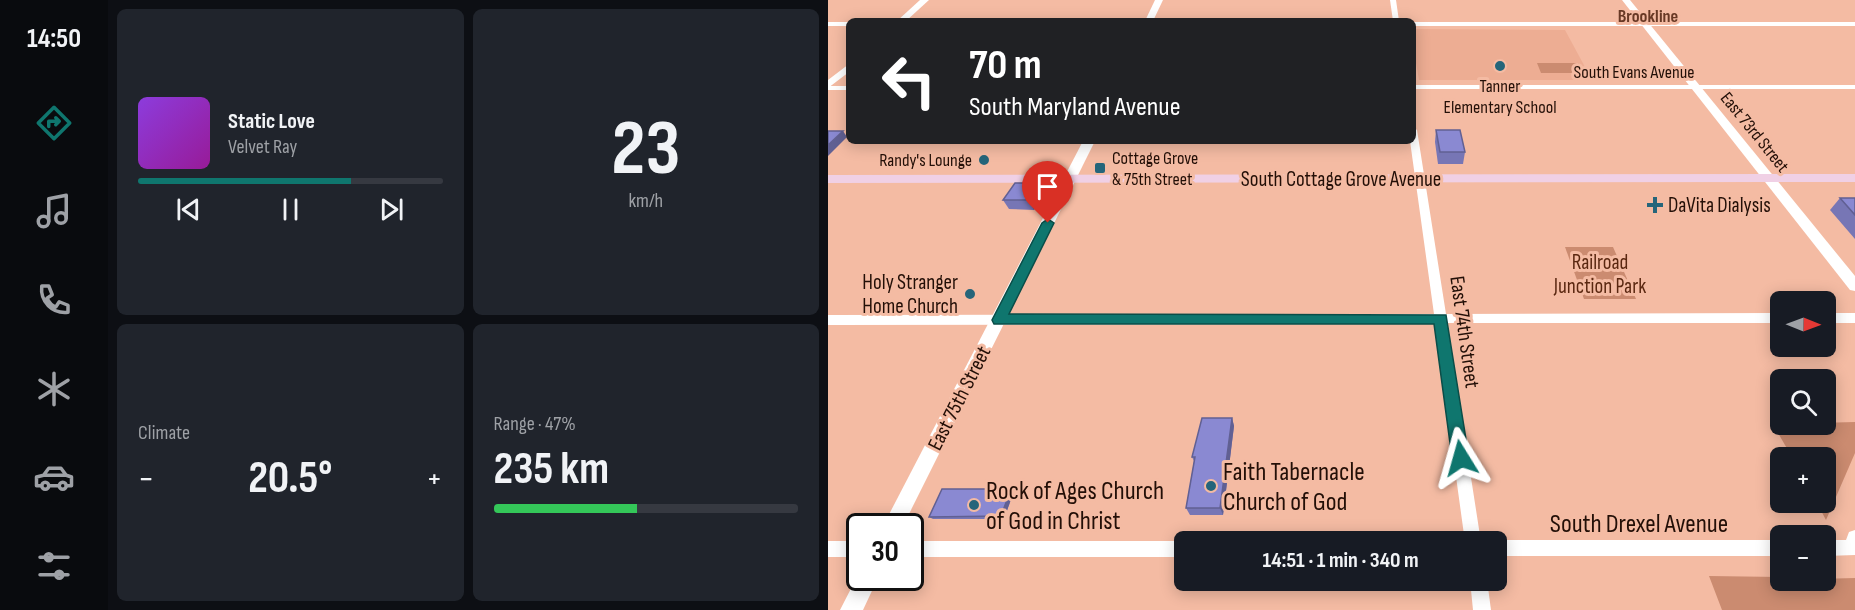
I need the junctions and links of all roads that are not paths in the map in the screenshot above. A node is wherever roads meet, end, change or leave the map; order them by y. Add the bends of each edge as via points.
1 (925, 0) edge
2 (1159, 0) edge
3 (1393, 0) edge
4 (1626, 0) edge
5 (904, 18) edge
6 (1150, 18) edge
7 (1396, 18) edge
8 (828, 24) edge
9 (846, 24) edge
10 (1416, 24) edge
11 (1645, 24) junction
12 (1855, 24) edge
13 (846, 70) edge
14 (828, 86) edge
15 (1416, 87) edge
16 (1696, 87) junction
17 (1855, 87) edge
18 (846, 88) edge
19 (1088, 144) edge
20 (1415, 144) edge
21 (1071, 178) junction
22 (1770, 178) junction
23 (1855, 178) edge
24 (1421, 179) junction
25 (828, 180) edge
26 (1855, 286) edge
27 (1770, 318) edge
28 (1836, 318) edge
29 (1855, 318) edge
30 (1441, 319) junction
31 (828, 320) edge
32 (999, 320) junction
33 (900, 513) edge
34 (1471, 531) edge
35 (1853, 543) edge
36 (1836, 546) edge
37 (1507, 548) edge
38 (1770, 548) edge
39 (828, 549) edge
40 (846, 549) edge
41 (924, 549) edge
42 (1174, 549) edge
43 (860, 591) edge
44 (1479, 591) edge
45 (851, 610) edge
46 (1482, 610) edge

1 - 5 street
2 - 6 street
3 - 7 street
4 - 11 street, East 73rd Street
8 - 9 street
10 - 11 street
11 - 12 street
11 - 16 street, East 73rd Street
13 - 14 street
14 - 18 street
15 - 16 street, South Evans Avenue
16 - 17 street, South Evans Avenue
16 - 22 street, East 73rd Street
19 - 21 street, East 75th Street
20 - 24 street, East 74th Street
21 - 24 main road, South Cottage Grove Avenue
21 - 25 main road, South Cottage Grove Avenue
21 - 32 street, East 75th Street
22 - 23 main road, South Cottage Grove Avenue
22 - 24 main road, South Cottage Grove Avenue
22 - 26 street, East 73rd Street
24 - 30 street, East 74th Street
27 - 30 street
28 - 29 street
30 - 32 street
30 - 34 street, East 74th Street
31 - 32 street
32 - 33 street, East 75th Street
35 - 36 street
37 - 38 street, South Drexel Avenue
39 - 40 street
41 - 42 street
43 - 45 street
44 - 46 street

